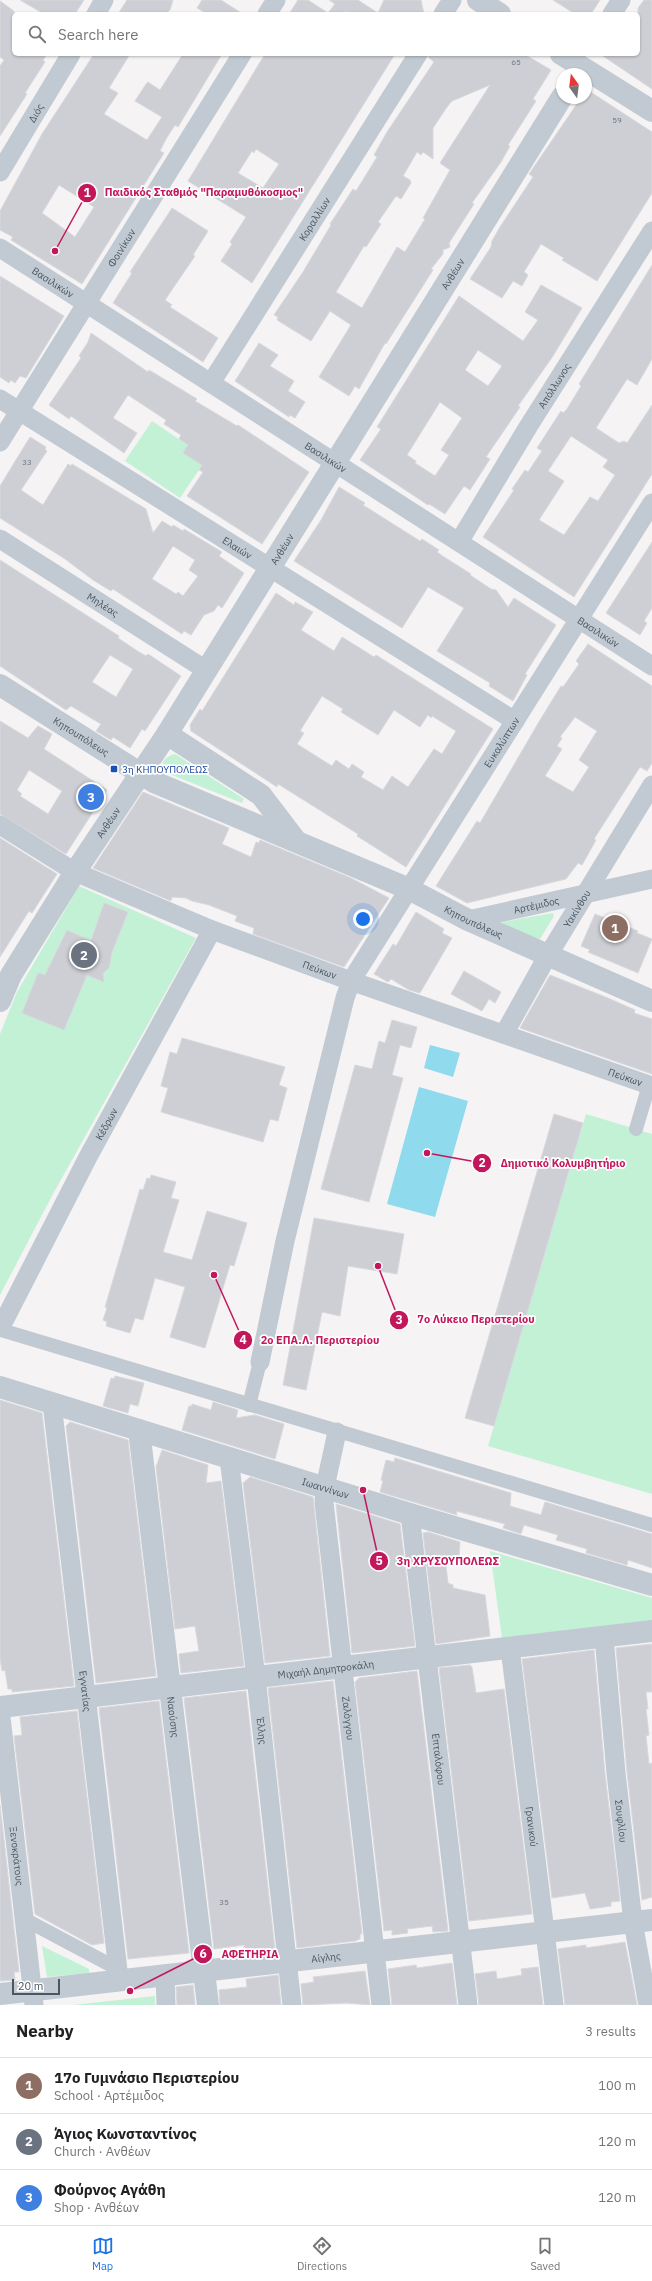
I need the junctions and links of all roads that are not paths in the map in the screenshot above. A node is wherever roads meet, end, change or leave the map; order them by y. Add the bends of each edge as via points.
1 (104, 0) edge
2 (276, 0) edge
3 (452, 0) edge
4 (478, 0) edge
5 (621, 0) edge
6 (97, 12) edge
7 (268, 12) edge
8 (444, 12) edge
9 (497, 12) edge
10 (613, 12) edge
11 (70, 56) edge
12 (241, 56) edge
13 (417, 56) edge
14 (565, 56) edge
15 (582, 65) edge
16 (558, 104) edge
17 (652, 111) edge
18 (0, 172) edge
19 (652, 231) edge
20 (0, 248) edge
21 (87, 303) junction
22 (211, 383) junction
23 (0, 399) edge
24 (19, 412) junction
25 (0, 442) edge
26 (334, 462) junction
27 (652, 503) edge
28 (0, 539) edge
29 (459, 542) junction
30 (270, 568) junction
31 (579, 619) junction
32 (652, 666) edge
33 (206, 670) junction
34 (0, 686) edge
35 (515, 721) junction
36 (167, 734) junction
37 (140, 774) junction
38 (652, 785) edge
39 (0, 824) edge
40 (296, 842) junction
41 (75, 872) junction
42 (652, 879) edge
43 (409, 890) junction
44 (586, 893) junction
45 (468, 920) junction
46 (212, 930) junction
47 (546, 956) junction
48 (6, 972) edge
49 (351, 981) junction
50 (0, 1001) edge
51 (652, 1001) edge
52 (504, 1034) junction
53 (650, 1089) edge
54 (636, 1129) dead end
55 (4, 1320) joint
56 (260, 1362) joint
57 (0, 1387) edge
58 (52, 1403) junction
59 (249, 1405) junction
60 (139, 1430) junction
61 (337, 1432) junction
62 (229, 1458) junction
63 (325, 1487) junction
64 (410, 1514) junction
65 (652, 1526) edge
66 (652, 1585) edge
67 (652, 1631) edge
68 (604, 1637) junction
69 (510, 1648) junction
70 (426, 1657) junction
71 (342, 1667) junction
72 (256, 1677) junction
73 (171, 1687) junction
74 (86, 1697) junction
75 (0, 1708) edge
76 (24, 1919) junction
77 (643, 1921) edge
78 (545, 1932) junction
79 (460, 1941) junction
80 (374, 1951) junction
81 (287, 1960) junction
82 (205, 1970) junction
83 (119, 1974) junction
84 (165, 1974) junction
85 (0, 1994) edge
86 (33, 1997) edge
87 (166, 2005) edge
88 (208, 2005) edge
89 (292, 2005) edge
90 (381, 2005) edge
91 (468, 2005) edge
92 (554, 2005) edge
93 (648, 2005) edge

1 - 6 street
2 - 7 street
3 - 8 street
4 - 9 street
5 - 10 street
11 - 18 street, Διός
12 - 21 street, Φοινίκων
13 - 22 street, Κοραλλίων
14 - 15 street
15 - 17 street
16 - 26 street, Ανθέων
19 - 29 street, Απόλλωνος via 528,427
20 - 21 street, Βασιλικών
21 - 22 street, Βασιλικών
21 - 24 street, Φοινίκων
22 - 26 street, Βασιλικών
23 - 24 street, Ελαιών
24 - 25 street, Φοινίκων
24 - 30 street, Ελαιών
26 - 29 street, Βασιλικών
26 - 30 street, Ανθέων
27 - 31 street, Ευκαλύπτων
28 - 33 street, Μηλέας
29 - 31 street, Βασιλικών
30 - 33 street, Ανθέων
30 - 35 street, Ελαιών
31 - 32 street, Βασιλικών
31 - 35 street, Ευκαλύπτων
33 - 36 street, Ανθέων
34 - 37 street, Κηπουπόλεως
35 - 43 street, Ευκαλύπτων
36 - 37 street, Ανθέων
36 - 40 street via 261,795
37 - 40 street, Κηπουπόλεως
37 - 41 street, Ανθέων
38 - 44 street, Υακίνθου
39 - 41 street, Πεύκων
40 - 43 street, Κηπουπόλεως
41 - 46 street, Πεύκων
41 - 48 street, Ανθέων
42 - 44 street, Αρτέμιδος
43 - 45 street, Κηπουπόλεως
43 - 49 street, Ευκαλύπτων
44 - 45 street, Αρτέμιδος
44 - 47 street, Υακίνθου
45 - 47 street, Κηπουπόλεως
46 - 49 street, Πεύκων
46 - 55 street, Κέδρων via 92,1150
47 - 51 street, Κηπουπόλεως
47 - 52 street, Υακίνθου
48 - 50 street, Ανθέων
49 - 52 street, Πεύκων
49 - 56 street, Ευκαλύπτων via 304,1160
52 - 53 street, Πεύκων
53 - 54 street
55 - 59 street via 1,1330
56 - 59 street
57 - 58 street, Ιωαννίνων
58 - 60 street, Ιωαννίνων
58 - 74 street, Εγνατίας
59 - 61 street
60 - 62 street, Ιωαννίνων
60 - 73 street, Ναούσης
61 - 63 street, Ζαλόγγου
61 - 65 street
62 - 63 street, Ιωαννίνων
62 - 72 street, Έλλης
63 - 64 street, Ιωαννίνων
63 - 71 street, Ζαλόγγου via 324,1502
64 - 66 street, Ιωαννίνων
64 - 70 street, Επταλόφου
67 - 68 street, Μιχαήλ Δημητροκάλη
68 - 69 street, Μιχαήλ Δημητροκάλη
68 - 77 street, Σουφλίου via 616,1773
69 - 70 street, Μιχαήλ Δημητροκάλη
69 - 78 street, Γρανικού
70 - 71 street, Μιχαήλ Δημητροκάλη
70 - 79 street, Επταλόφου
71 - 72 street, Μιχαήλ Δημητροκάλη
71 - 80 street, Ζαλόγγου
72 - 73 street, Μιχαήλ Δημητροκάλη
72 - 81 street, Έλλης
73 - 74 street, Μιχαήλ Δημητροκάλη
73 - 82 street, Ναούσης
74 - 75 street, Μιχαήλ Δημητροκάλη
74 - 83 street, Εγνατίας
75 - 76 street, Ξενοκράτους
76 - 83 street
76 - 86 street, Ξενοκράτους
77 - 78 street, Αίγλης
77 - 93 street, Σουφλίου
78 - 79 street, Αίγλης
78 - 92 street, Γρανικού
79 - 80 street, Αίγλης
79 - 91 street, Επταλόφου
80 - 81 street, Αίγλης
80 - 90 street, Ζαλόγγου
81 - 82 street, Αίγλης
81 - 89 street, Έλλης
82 - 84 street, Αίγλης
82 - 88 street, Ναούσης
83 - 84 street, Αίγλης
83 - 86 street, Αίγλης
84 - 87 street
85 - 86 street, Αίγλης

